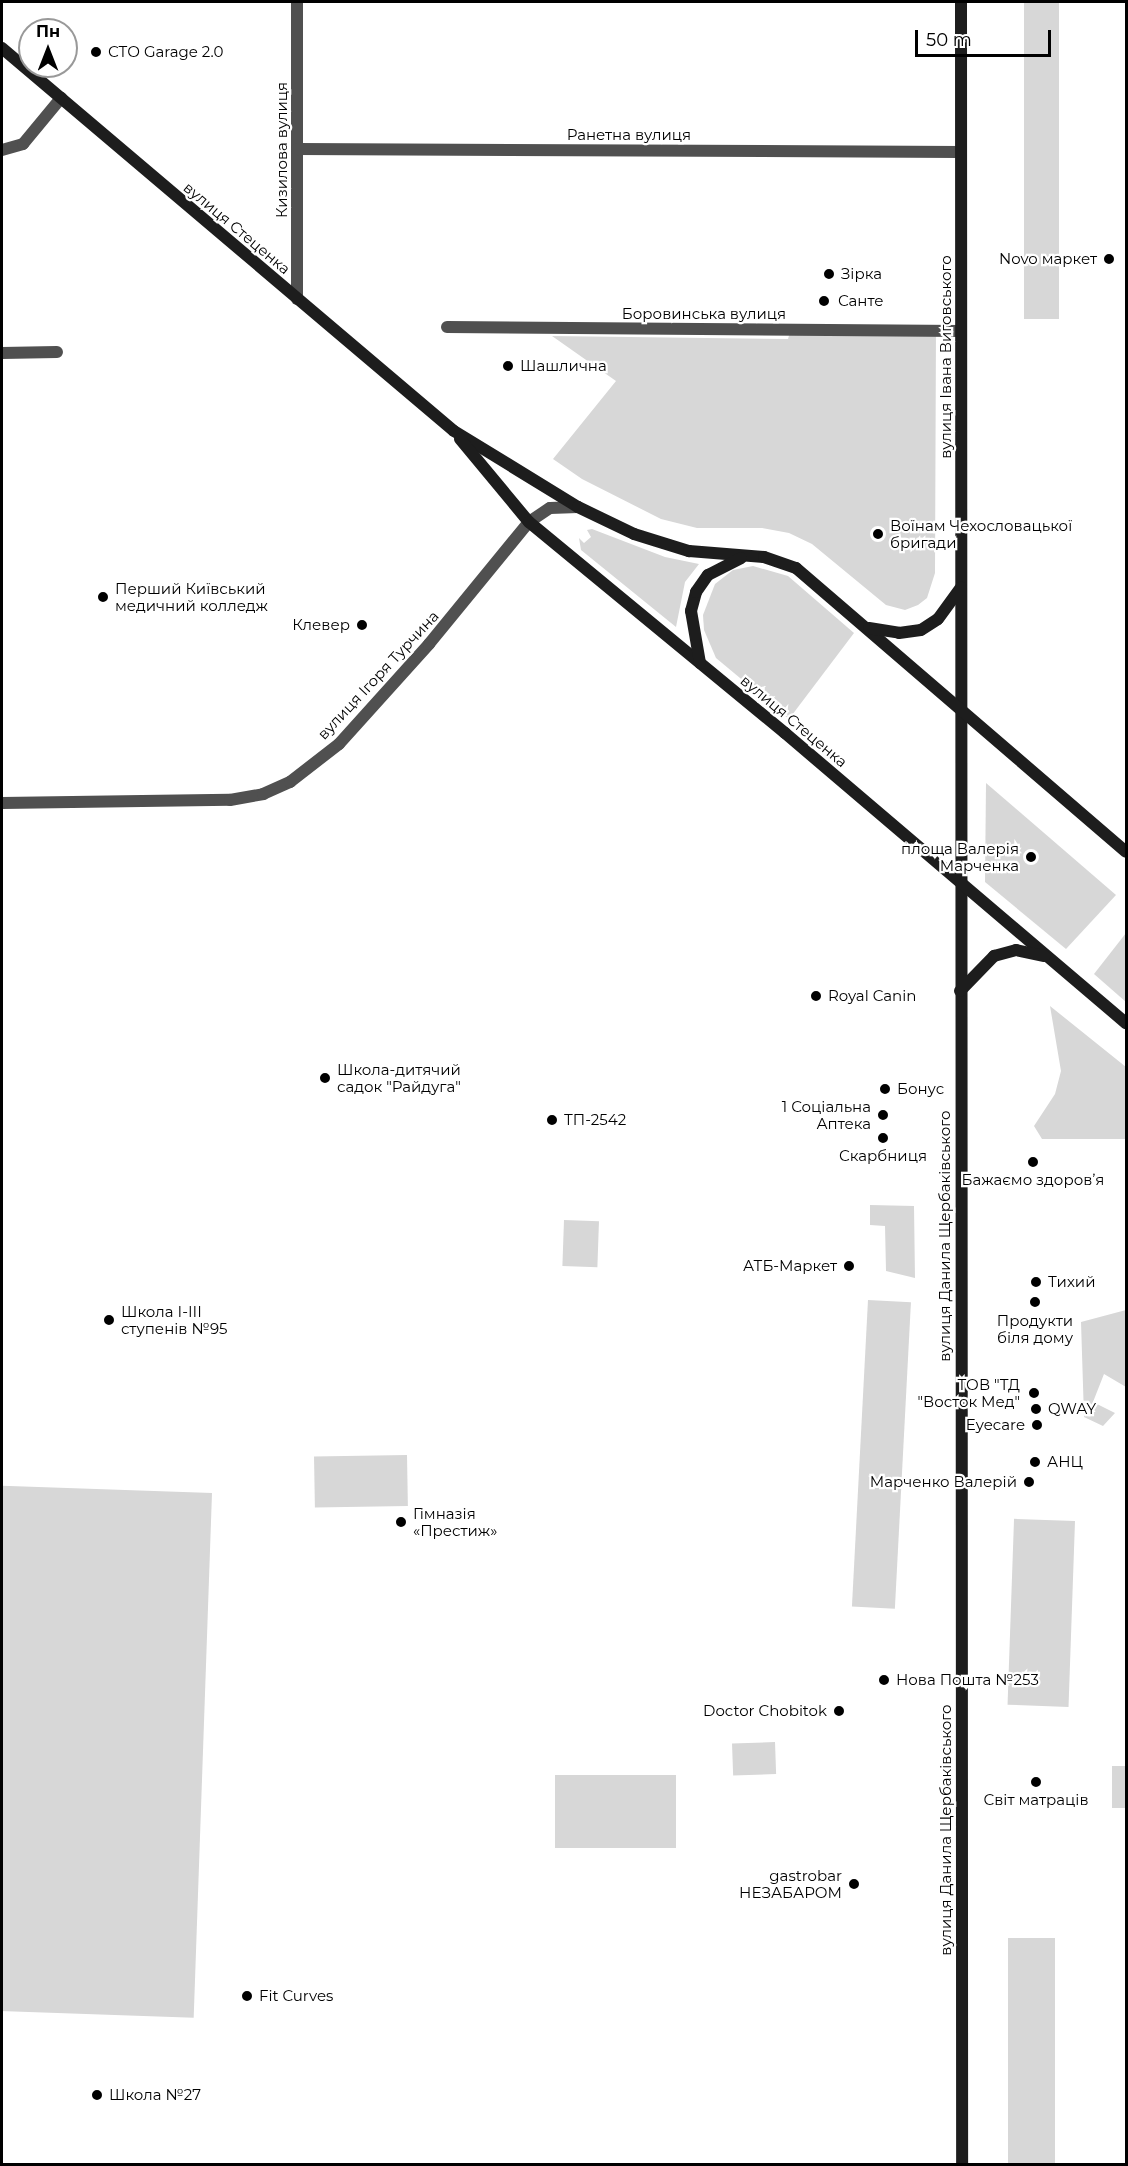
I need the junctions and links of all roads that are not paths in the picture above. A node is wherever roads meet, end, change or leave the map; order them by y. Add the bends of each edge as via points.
1 (297, 2) edge
2 (961, 2) edge
3 (2, 48) edge
4 (61, 98) junction
5 (2, 150) edge
6 (297, 150) junction
7 (960, 152) junction
8 (297, 299) junction
9 (447, 327) dead end
10 (961, 331) junction
11 (57, 352) dead end
12 (2, 353) edge
13 (453, 431) junction
14 (578, 507) junction
15 (529, 522) junction
16 (744, 557) junction
17 (961, 586) junction
18 (869, 628) junction
19 (700, 663) junction
20 (963, 713) junction
21 (2, 803) edge
22 (1126, 852) edge
23 (962, 883) junction
24 (1046, 956) junction
25 (960, 991) junction
26 (1126, 1023) edge
27 (962, 2164) edge

1 - 6 street, Кизилова вулиця
2 - 7 main road, вулиця Івана Виговського
3 - 4 main road, вулиця Стеценка
4 - 5 street via 23,144
4 - 8 main road, вулиця Стеценка
6 - 7 street, Ранетна вулиця
6 - 8 street, Кизилова вулиця
7 - 10 main road, вулиця Івана Виговського
8 - 13 main road, вулиця Стеценка
9 - 10 street, Боровинська вулиця
10 - 17 main road, вулиця Івана Виговського
11 - 12 street
13 - 14 main road, вулиця Стеценка
13 - 15 main road, вулиця Стеценка
14 - 15 street via 550,508
14 - 16 main road, вулиця Стеценка via 662,544
15 - 19 main road, вулиця Стеценка
15 - 21 street, вулиця Ігоря Турчина via 429,644 339,744 290,782 263,794 230,800
16 - 18 main road, вулиця Стеценка via 778,560 796,568
16 - 19 main road via 708,575 696,592 691,611
17 - 18 main road via 938,619 921,630 899,633
17 - 20 main road, вулиця Івана Виговського
18 - 20 main road, вулиця Стеценка
19 - 23 main road, вулиця Стеценка
20 - 22 main road, вулиця Стеценка
20 - 23 main road
23 - 24 main road, вулиця Стеценка
23 - 25 main road, вулиця Данила Щербаківського
24 - 25 main road via 1016,950 994,956
24 - 26 main road, вулиця Стеценка
25 - 27 main road, вулиця Данила Щербаківського

